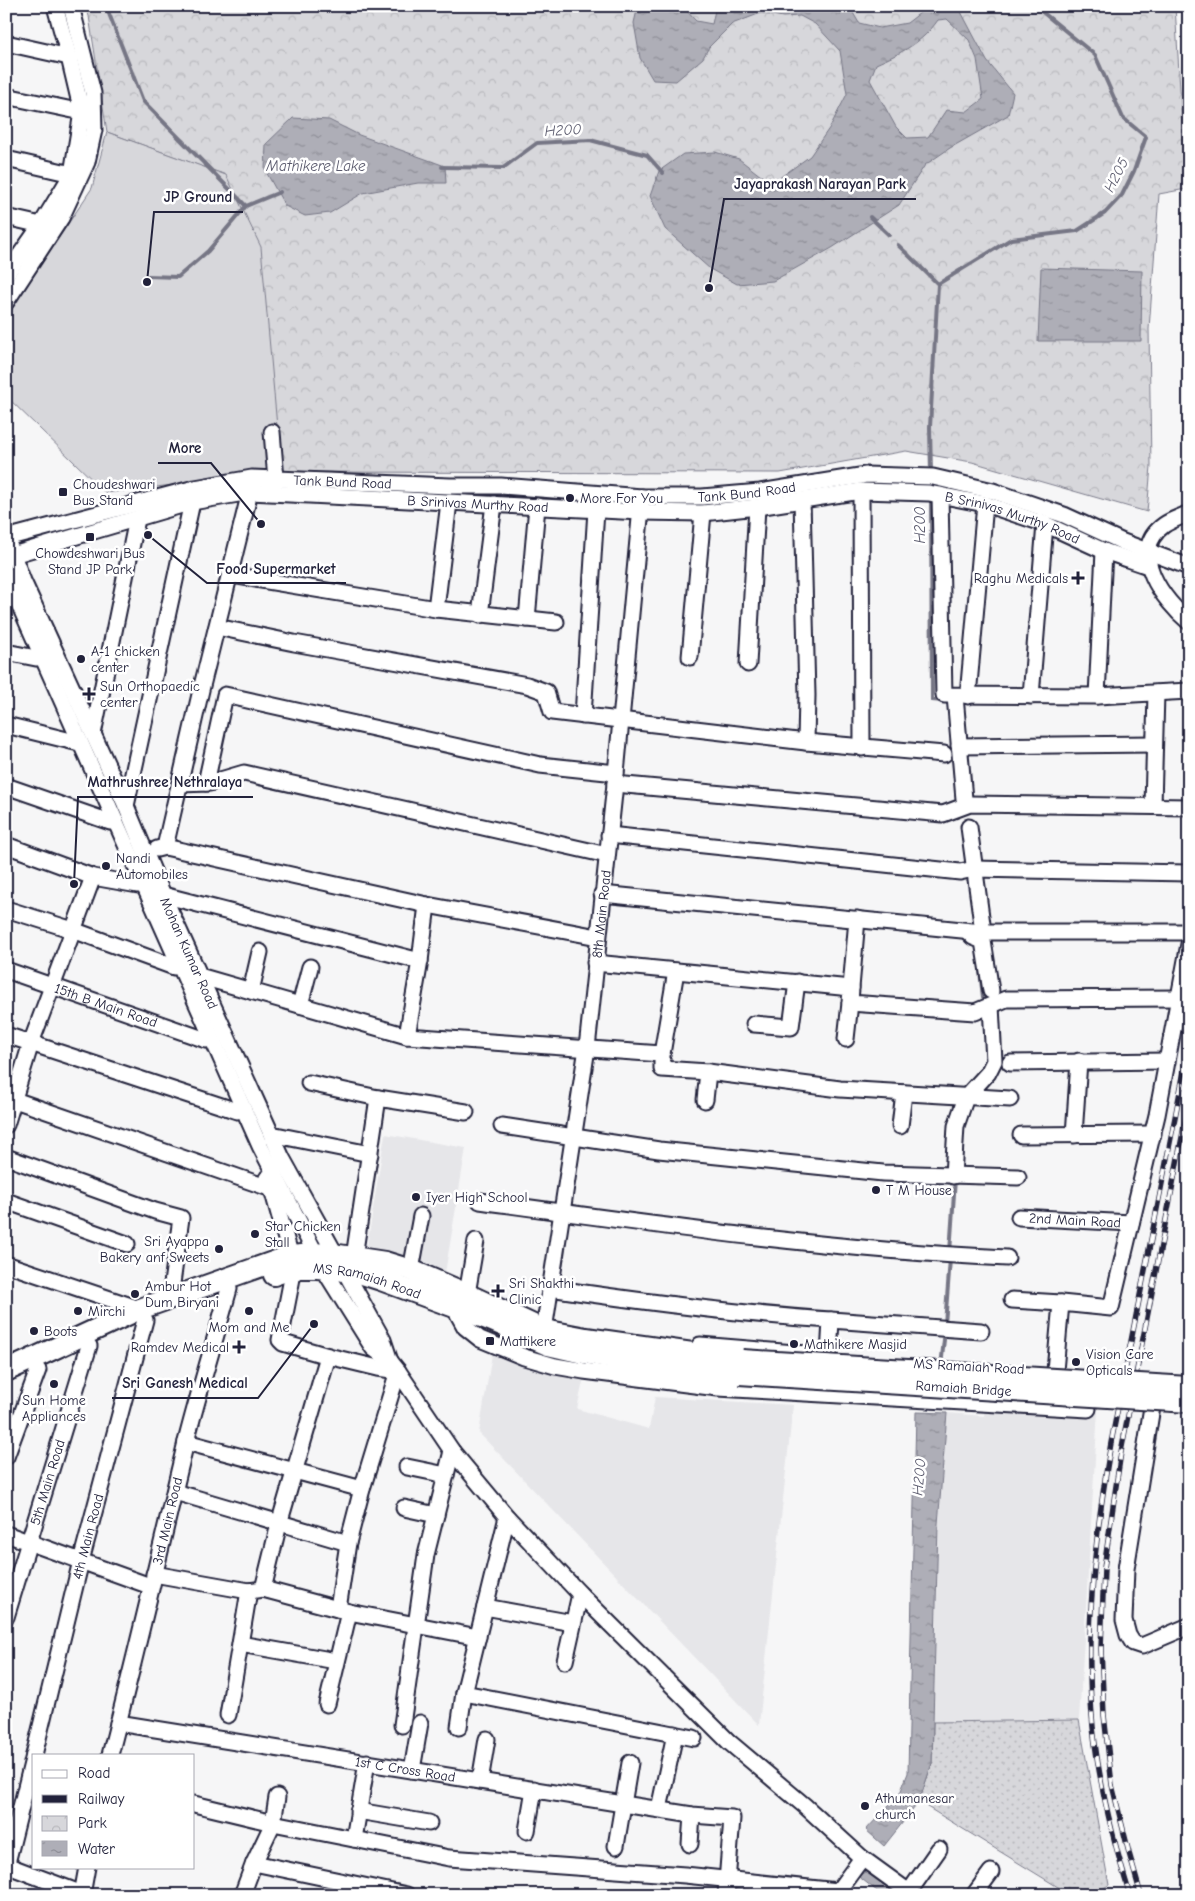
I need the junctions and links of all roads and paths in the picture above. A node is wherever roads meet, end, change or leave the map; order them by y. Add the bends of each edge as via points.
1 (55, 6) edge
2 (71, 6) edge
3 (6, 43) edge
4 (69, 57) junction
5 (6, 96) edge
6 (82, 112) junction
7 (6, 159) edge
8 (72, 174) junction
9 (6, 217) edge
10 (41, 225) junction
11 (6, 275) edge
12 (6, 302) edge
13 (272, 432) dead end
14 (276, 479) junction
15 (862, 491) junction
16 (250, 492) junction
17 (934, 494) junction
18 (642, 497) junction
19 (802, 500) junction
20 (192, 502) junction
21 (450, 502) junction
22 (494, 504) junction
23 (985, 504) junction
24 (537, 506) junction
25 (757, 507) junction
26 (596, 510) junction
27 (641, 512) junction
28 (703, 513) junction
29 (1189, 513) edge
30 (138, 519) junction
31 (1045, 524) junction
32 (6, 538) edge
33 (39, 547) junction
34 (1104, 551) junction
35 (9, 556) edge
36 (1148, 559) junction
37 (1189, 567) edge
38 (6, 575) edge
39 (231, 575) junction
40 (23, 581) junction
41 (6, 592) edge
42 (436, 609) junction
43 (480, 615) junction
44 (527, 619) junction
45 (556, 622) dead end
46 (1189, 622) edge
47 (217, 627) junction
48 (6, 652) edge
49 (690, 657) dead end
50 (36, 658) junction
51 (748, 664) dead end
52 (1189, 691) edge
53 (1156, 693) junction
54 (961, 696) junction
55 (1030, 696) junction
56 (1097, 696) junction
57 (583, 716) junction
58 (620, 721) junction
59 (6, 725) edge
60 (93, 734) junction
61 (75, 742) junction
62 (806, 742) junction
63 (1154, 744) junction
64 (959, 746) junction
65 (862, 748) junction
66 (944, 754) dead end
67 (615, 778) junction
68 (206, 783) junction
69 (179, 784) junction
70 (6, 786) edge
71 (964, 799) dead end
72 (126, 806) junction
73 (1153, 806) junction
74 (1189, 807) edge
75 (110, 822) junction
76 (969, 827) dead end
77 (609, 835) junction
78 (6, 845) edge
79 (165, 846) junction
80 (607, 855) junction
81 (135, 856) junction
82 (974, 869) junction
83 (1189, 874) edge
84 (93, 878) junction
85 (146, 882) junction
86 (602, 894) junction
87 (163, 895) junction
88 (427, 905) junction
89 (6, 909) edge
90 (857, 919) junction
91 (975, 927) junction
92 (73, 930) junction
93 (1189, 932) edge
94 (598, 937) junction
95 (1189, 944) edge
96 (260, 952) dead end
97 (420, 961) junction
98 (595, 963) junction
99 (174, 967) junction
100 (310, 967) dead end
101 (6, 970) edge
102 (676, 971) junction
103 (199, 976) junction
104 (797, 982) junction
105 (52, 986) junction
106 (251, 991) junction
107 (851, 995) junction
108 (991, 998) junction
109 (1178, 998) junction
110 (300, 1005) junction
111 (754, 1024) dead end
112 (6, 1034) edge
113 (407, 1036) junction
114 (846, 1039) dead end
115 (206, 1040) junction
116 (31, 1043) junction
117 (587, 1048) junction
118 (662, 1054) junction
119 (1079, 1061) junction
120 (1167, 1061) junction
121 (1010, 1062) dead end
122 (708, 1072) junction
123 (309, 1083) dead end
124 (904, 1093) junction
125 (966, 1097) junction
126 (10, 1098) edge
127 (378, 1098) junction
128 (1010, 1099) dead end
129 (706, 1100) dead end
130 (237, 1111) junction
131 (466, 1112) dead end
132 (6, 1125) edge
133 (502, 1126) dead end
134 (900, 1126) dead end
135 (271, 1134) junction
136 (1153, 1134) junction
137 (1021, 1135) dead end
138 (1074, 1135) junction
139 (574, 1137) junction
140 (370, 1154) junction
141 (6, 1157) edge
142 (953, 1176) junction
143 (1018, 1177) dead end
144 (272, 1189) junction
145 (6, 1201) edge
146 (480, 1201) dead end
147 (562, 1212) junction
148 (421, 1216) dead end
149 (1019, 1218) dead end
150 (1131, 1223) junction
151 (476, 1241) dead end
152 (127, 1244) dead end
153 (1007, 1258) dead end
154 (292, 1262) junction
155 (338, 1262) junction
156 (6, 1264) edge
157 (411, 1270) junction
158 (550, 1288) junction
159 (230, 1289) junction
160 (170, 1298) junction
161 (461, 1300) junction
162 (1012, 1300) dead end
163 (1061, 1303) junction
164 (143, 1314) junction
165 (831, 1320) junction
166 (544, 1330) junction
167 (981, 1331) dead end
168 (89, 1346) junction
169 (763, 1351) junction
170 (328, 1356) junction
171 (828, 1356) junction
172 (394, 1366) junction
173 (741, 1367) junction
174 (1011, 1369) junction
175 (38, 1370) junction
176 (6, 1371) edge
177 (1055, 1372) junction
178 (1095, 1374) dead end
179 (1144, 1378) dead end
180 (1189, 1382) edge
181 (6, 1385) edge
182 (1189, 1387) edge
183 (760, 1391) junction
184 (1189, 1402) edge
185 (1008, 1405) junction
186 (1152, 1407) dead end
187 (1088, 1409) dead end
188 (186, 1442) junction
189 (452, 1451) junction
190 (6, 1457) edge
191 (407, 1467) dead end
192 (294, 1470) junction
193 (446, 1475) junction
194 (362, 1489) junction
195 (175, 1492) junction
196 (404, 1508) dead end
197 (436, 1515) junction
198 (507, 1517) junction
199 (279, 1524) junction
200 (6, 1534) edge
201 (30, 1541) junction
202 (348, 1543) junction
203 (81, 1561) junction
204 (152, 1580) junction
205 (256, 1590) junction
206 (580, 1594) junction
207 (485, 1607) junction
208 (344, 1610) junction
209 (6, 1617) edge
210 (573, 1623) junction
211 (415, 1625) junction
212 (1189, 1626) edge
213 (478, 1637) junction
214 (240, 1644) junction
215 (336, 1661) junction
216 (565, 1661) dead end
217 (464, 1693) junction
218 (327, 1704) dead end
219 (228, 1715) dead end
220 (118, 1722) junction
221 (420, 1722) dead end
222 (402, 1725) dead end
223 (459, 1727) dead end
224 (675, 1734) junction
225 (694, 1738) dead end
226 (487, 1739) dead end
227 (34, 1754) edge
228 (110, 1754) edge
229 (367, 1762) junction
230 (32, 1763) edge
231 (630, 1763) dead end
232 (412, 1770) junction
233 (480, 1780) junction
234 (534, 1789) junction
235 (277, 1797) dead end
236 (195, 1804) edge
237 (623, 1804) junction
238 (659, 1809) junction
239 (358, 1811) junction
240 (692, 1814) junction
241 (273, 1823) junction
242 (429, 1823) dead end
243 (527, 1832) dead end
244 (354, 1839) junction
245 (690, 1844) dead end
246 (616, 1846) dead end
247 (938, 1849) dead end
248 (862, 1858) junction
249 (254, 1863) junction
250 (6, 1866) edge
251 (87, 1868) edge
252 (991, 1872) dead end
253 (727, 1887) edge
254 (365, 1891) edge
255 (837, 1893) edge
256 (911, 1893) edge
257 (83, 1894) edge
258 (242, 1895) edge
259 (407, 1895) edge
260 (974, 1895) edge

1 - 4 street
2 - 12 street via 92,93 94,130 87,162 61,218
3 - 4 street
4 - 6 street
5 - 6 street
6 - 8 street
7 - 8 street
8 - 10 street
9 - 10 street
10 - 11 street
13 - 14 street
14 - 18 street, Tank Bund Road via 501,486
14 - 32 street, Tank Bund Road via 252,478 195,488
15 - 17 street, B Srinivas Murthy Road
15 - 19 street, B Srinivas Murthy Road
15 - 65 street
16 - 20 street, B Srinivas Murthy Road
16 - 21 street, B Srinivas Murthy Road
16 - 39 street
17 - 23 street, B Srinivas Murthy Road
17 - 54 street via 944,695
18 - 27 street, 8th Main Road
18 - 36 street, Tank Bund Road via 741,494 866,475 929,477 993,491 1064,515
19 - 25 street, B Srinivas Murthy Road
19 - 62 street
20 - 30 street, B Srinivas Murthy Road
20 - 72 street
21 - 22 street, B Srinivas Murthy Road
21 - 42 street
22 - 24 street, B Srinivas Murthy Road
22 - 43 street
23 - 31 street, B Srinivas Murthy Road
23 - 54 street
24 - 26 street, B Srinivas Murthy Road
24 - 44 street
25 - 28 street, B Srinivas Murthy Road
25 - 51 street
26 - 27 street, B Srinivas Murthy Road
26 - 57 street
27 - 28 street, B Srinivas Murthy Road
27 - 58 street, 8th Main Road
28 - 49 street
29 - 36 street via 1164,525 1154,536
30 - 33 street, B Srinivas Murthy Road
30 - 60 street
31 - 34 street, B Srinivas Murthy Road
31 - 55 street
32 - 35 street, Mohan Kumar Road
33 - 35 street, B Srinivas Murthy Road
33 - 40 street
34 - 36 street, B Srinivas Murthy Road
34 - 56 street
35 - 40 street, Mohan Kumar Road
36 - 37 street
36 - 46 street via 1156,585
38 - 81 street
39 - 42 street
39 - 47 street
40 - 60 street, Mohan Kumar Road
41 - 50 street
42 - 43 street
43 - 44 street
44 - 45 street
47 - 57 street via 527,685 546,692 552,712
47 - 69 street
48 - 50 street
50 - 61 street
52 - 53 street
53 - 56 street
53 - 63 street
54 - 55 street
54 - 64 street
55 - 56 street
57 - 58 street
58 - 62 street
58 - 67 street, 8th Main Road
59 - 61 street
60 - 72 street, Mohan Kumar Road
61 - 75 street
62 - 65 street
63 - 64 street
63 - 73 street
64 - 71 street
65 - 66 street
67 - 68 street via 225,694
67 - 73 street via 943,814 970,804
67 - 77 street, 8th Main Road
68 - 69 street
68 - 80 street via 244,773
69 - 79 street
70 - 75 street
72 - 81 street, Mohan Kumar Road
73 - 74 street
75 - 81 street
76 - 82 street
77 - 80 street, 8th Main Road
77 - 82 street via 960,872
78 - 84 street
79 - 81 street
79 - 88 street
80 - 86 street, 8th Main Road
81 - 85 street
81 - 85 street, Mohan Kumar Road
82 - 83 street
82 - 91 street
84 - 85 street
84 - 92 street
85 - 87 street, Mohan Kumar Road
85 - 99 street
85 - 155 street via 260,1146
86 - 90 street
86 - 94 street, 8th Main Road
87 - 97 street
87 - 103 street, Mohan Kumar Road
88 - 94 street
88 - 97 street
89 - 92 street
90 - 91 street
90 - 107 street
91 - 93 street via 982,932
91 - 108 street via 973,937 983,940
92 - 99 street
92 - 105 street
94 - 98 street, 8th Main Road
95 - 109 street
96 - 106 street
97 - 113 street
98 - 102 street
98 - 117 street, 8th Main Road
99 - 115 street
100 - 110 street
101 - 105 street, 15th B Main Road
102 - 104 street
102 - 118 street
103 - 106 street
103 - 135 street, Mohan Kumar Road
104 - 107 street
104 - 111 street via 791,1027
105 - 115 street, 15th B Main Road
105 - 116 street
106 - 110 street
107 - 108 street via 976,1012
107 - 114 street
108 - 109 street
108 - 125 street via 994,1060 988,1073
109 - 120 street
110 - 113 street
112 - 116 street
113 - 117 street
115 - 130 street
116 - 126 street
116 - 130 street
117 - 118 street
117 - 139 street, 8th Main Road
118 - 122 street via 662,1069
119 - 120 street
119 - 121 street
119 - 138 street
120 - 136 street
122 - 124 street via 840,1089
122 - 129 street
123 - 127 street
124 - 125 street
124 - 134 street
125 - 128 street
125 - 142 street via 956,1126
126 - 132 street
126 - 144 street
127 - 131 street
127 - 140 street
130 - 144 street
133 - 139 street
135 - 140 street
135 - 155 street, Mohan Kumar Road
136 - 138 street
136 - 150 street
137 - 138 street
139 - 142 street via 659,1150 883,1173
139 - 147 street, 8th Main Road
140 - 155 street
141 - 160 street via 181,1218
142 - 143 street
144 - 154 street
145 - 152 street
146 - 147 street
147 - 153 street via 778,1240
147 - 158 street, 8th Main Road
148 - 157 street
149 - 150 street, 2nd Main Road
150 - 163 street via 1111,1308
151 - 161 street
154 - 155 main road, MS Ramaiah Road
154 - 159 main road, MS Ramaiah Road
154 - 160 main road, MS Ramaiah Road
154 - 170 street via 280,1340
155 - 157 main road, MS Ramaiah Road via 385,1262
155 - 161 main road, MS Ramaiah Road via 381,1280
155 - 172 street via 384,1340
156 - 164 street
157 - 161 main road, MS Ramaiah Road
158 - 165 street via 765,1316
158 - 166 street, 8th Main Road
159 - 164 main road, MS Ramaiah Road
159 - 188 street, 3rd Main Road
160 - 164 main road, MS Ramaiah Road
161 - 166 main road, MS Ramaiah Road
161 - 173 main road, MS Ramaiah Road via 548,1345 649,1364
161 - 183 street via 465,1327 480,1339 524,1357 555,1366
162 - 163 street
163 - 177 street
164 - 168 main road, MS Ramaiah Road
164 - 176 main road, MS Ramaiah Road
164 - 203 street, 4th Main Road
165 - 167 street
165 - 171 street
166 - 169 street, MS Ramaiah Road
166 - 173 main road, MS Ramaiah Road
168 - 175 main road, MS Ramaiah Road
168 - 201 street, 5th Main Road
169 - 171 street, MS Ramaiah Road
169 - 183 street
170 - 172 street via 378,1368
170 - 192 street
171 - 174 street, MS Ramaiah Road
172 - 189 street
172 - 194 street
173 - 182 main road, Ramaiah Bridge, bridge
173 - 184 main road, Ramaiah Bridge, bridge
174 - 177 street, MS Ramaiah Road
174 - 185 street
175 - 181 main road, MS Ramaiah Road
175 - 190 street
177 - 178 street, MS Ramaiah Road
179 - 180 street
183 - 185 street
185 - 187 street
186 - 212 street via 1126,1568 1124,1620 1133,1643 1142,1646
188 - 192 street
188 - 195 street, 3rd Main Road
189 - 193 street
189 - 198 street
191 - 193 street
192 - 194 street
192 - 199 street
193 - 197 street
194 - 202 street
195 - 199 street
195 - 204 street, 3rd Main Road
196 - 197 street
197 - 211 street
198 - 206 street
198 - 207 street
199 - 202 street
199 - 205 street
200 - 201 street
201 - 203 street
201 - 209 street, 5th Main Road
202 - 208 street
203 - 204 street
203 - 227 street, 4th Main Road
204 - 205 street
204 - 220 street, 3rd Main Road
205 - 208 street
205 - 214 street
206 - 210 street
206 - 248 street via 729,1742
207 - 210 street
207 - 213 street
208 - 211 street
208 - 215 street
210 - 216 street
211 - 213 street
211 - 222 street
213 - 217 street
214 - 215 street
214 - 219 street
215 - 218 street
217 - 223 street
217 - 224 street
220 - 228 street, 3rd Main Road
220 - 229 street, 1st C Cross Road
221 - 232 street
224 - 225 street
224 - 238 street
226 - 233 street
229 - 232 street, 1st C Cross Road
229 - 239 street
230 - 250 street, 4th Main Road
231 - 237 street
232 - 233 street, 1st C Cross Road
233 - 234 street, 1st C Cross Road
234 - 237 street, 1st C Cross Road
234 - 243 street
235 - 241 street
236 - 241 street
237 - 238 street, 1st C Cross Road
237 - 246 street
238 - 240 street, 1st C Cross Road
239 - 242 street
239 - 244 street
240 - 245 street
240 - 253 street, 1st C Cross Road via 732,1818
241 - 244 street
241 - 249 street
244 - 253 street via 449,1858 685,1875
247 - 256 street
248 - 255 street
248 - 256 street
249 - 254 street
249 - 258 street
250 - 257 street
251 - 257 street
252 - 260 street
253 - 255 street
254 - 259 street

